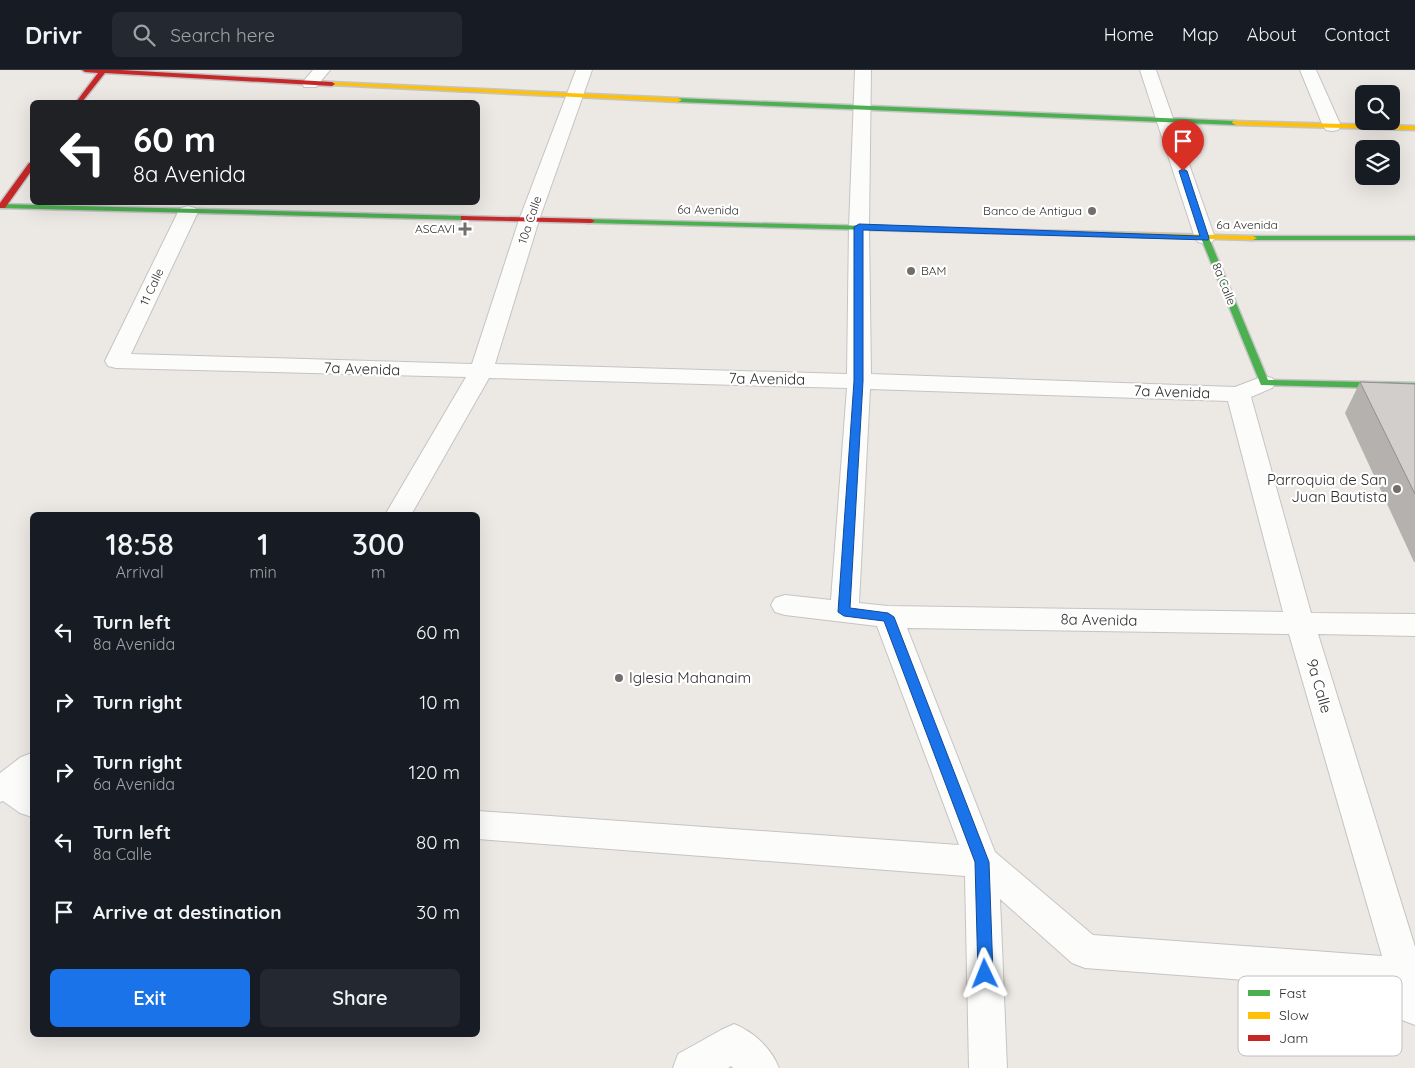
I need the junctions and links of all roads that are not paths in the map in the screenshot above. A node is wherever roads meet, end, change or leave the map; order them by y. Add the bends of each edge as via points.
1 (85, 70) edge
2 (322, 70) edge
3 (584, 70) edge
4 (863, 70) edge
5 (1148, 70) edge
6 (1308, 70) edge
7 (103, 71) edge
8 (310, 83) junction
9 (576, 96) junction
10 (81, 100) edge
11 (863, 109) junction
12 (1166, 121) junction
13 (1332, 126) junction
14 (1415, 128) edge
15 (30, 168) edge
16 (1, 206) edge
17 (188, 212) junction
18 (529, 220) junction
19 (859, 227) junction
20 (1205, 238) junction
21 (1415, 238) edge
22 (116, 361) joint
23 (481, 372) junction
24 (859, 381) junction
25 (1264, 383) junction
26 (1415, 386) edge
27 (1238, 394) junction
28 (400, 512) edge
29 (785, 604) dead end
30 (844, 612) junction
31 (888, 617) junction
32 (1300, 622) junction
33 (1415, 625) edge
34 (30, 767) edge
35 (3, 787) edge
36 (30, 802) edge
37 (480, 826) edge
38 (982, 862) junction
39 (1318, 976) edge
40 (1411, 986) edge
41 (692, 1068) edge
42 (760, 1068) edge
43 (988, 1068) edge

1 - 7 main road
2 - 8 street
3 - 9 street, 10a Calle
4 - 11 street
5 - 12 street, 8a Calle
6 - 13 street
7 - 8 main road
7 - 10 main road
8 - 9 main road
9 - 11 main road
9 - 18 street, 10a Calle
11 - 12 main road
11 - 19 street
12 - 13 main road
12 - 20 street, 8a Calle
13 - 14 main road
15 - 16 main road
16 - 17 main road, 6a Avenida
17 - 18 main road, 6a Avenida
17 - 22 street, 11 Calle
18 - 19 main road, 6a Avenida
18 - 23 street, 10a Calle
19 - 20 main road, 6a Avenida
19 - 24 street
20 - 21 main road, 6a Avenida
20 - 25 main road, 8a Calle
22 - 23 street, 7a Avenida
23 - 24 street, 7a Avenida
23 - 28 street, 10a Calle
24 - 27 street, 7a Avenida
24 - 30 street
25 - 26 main road, 7a Avenida
25 - 27 street, 7a Avenida
27 - 32 street, 9a Calle
29 - 30 street, 8a Avenida
30 - 31 street, 8a Avenida
31 - 32 street, 8a Avenida
31 - 38 street
32 - 33 street, 8a Avenida
32 - 40 street, 9a Calle
34 - 35 street
35 - 36 street
37 - 38 street
38 - 39 street via 1085,951
38 - 43 street
41 - 42 street via 734,1043

